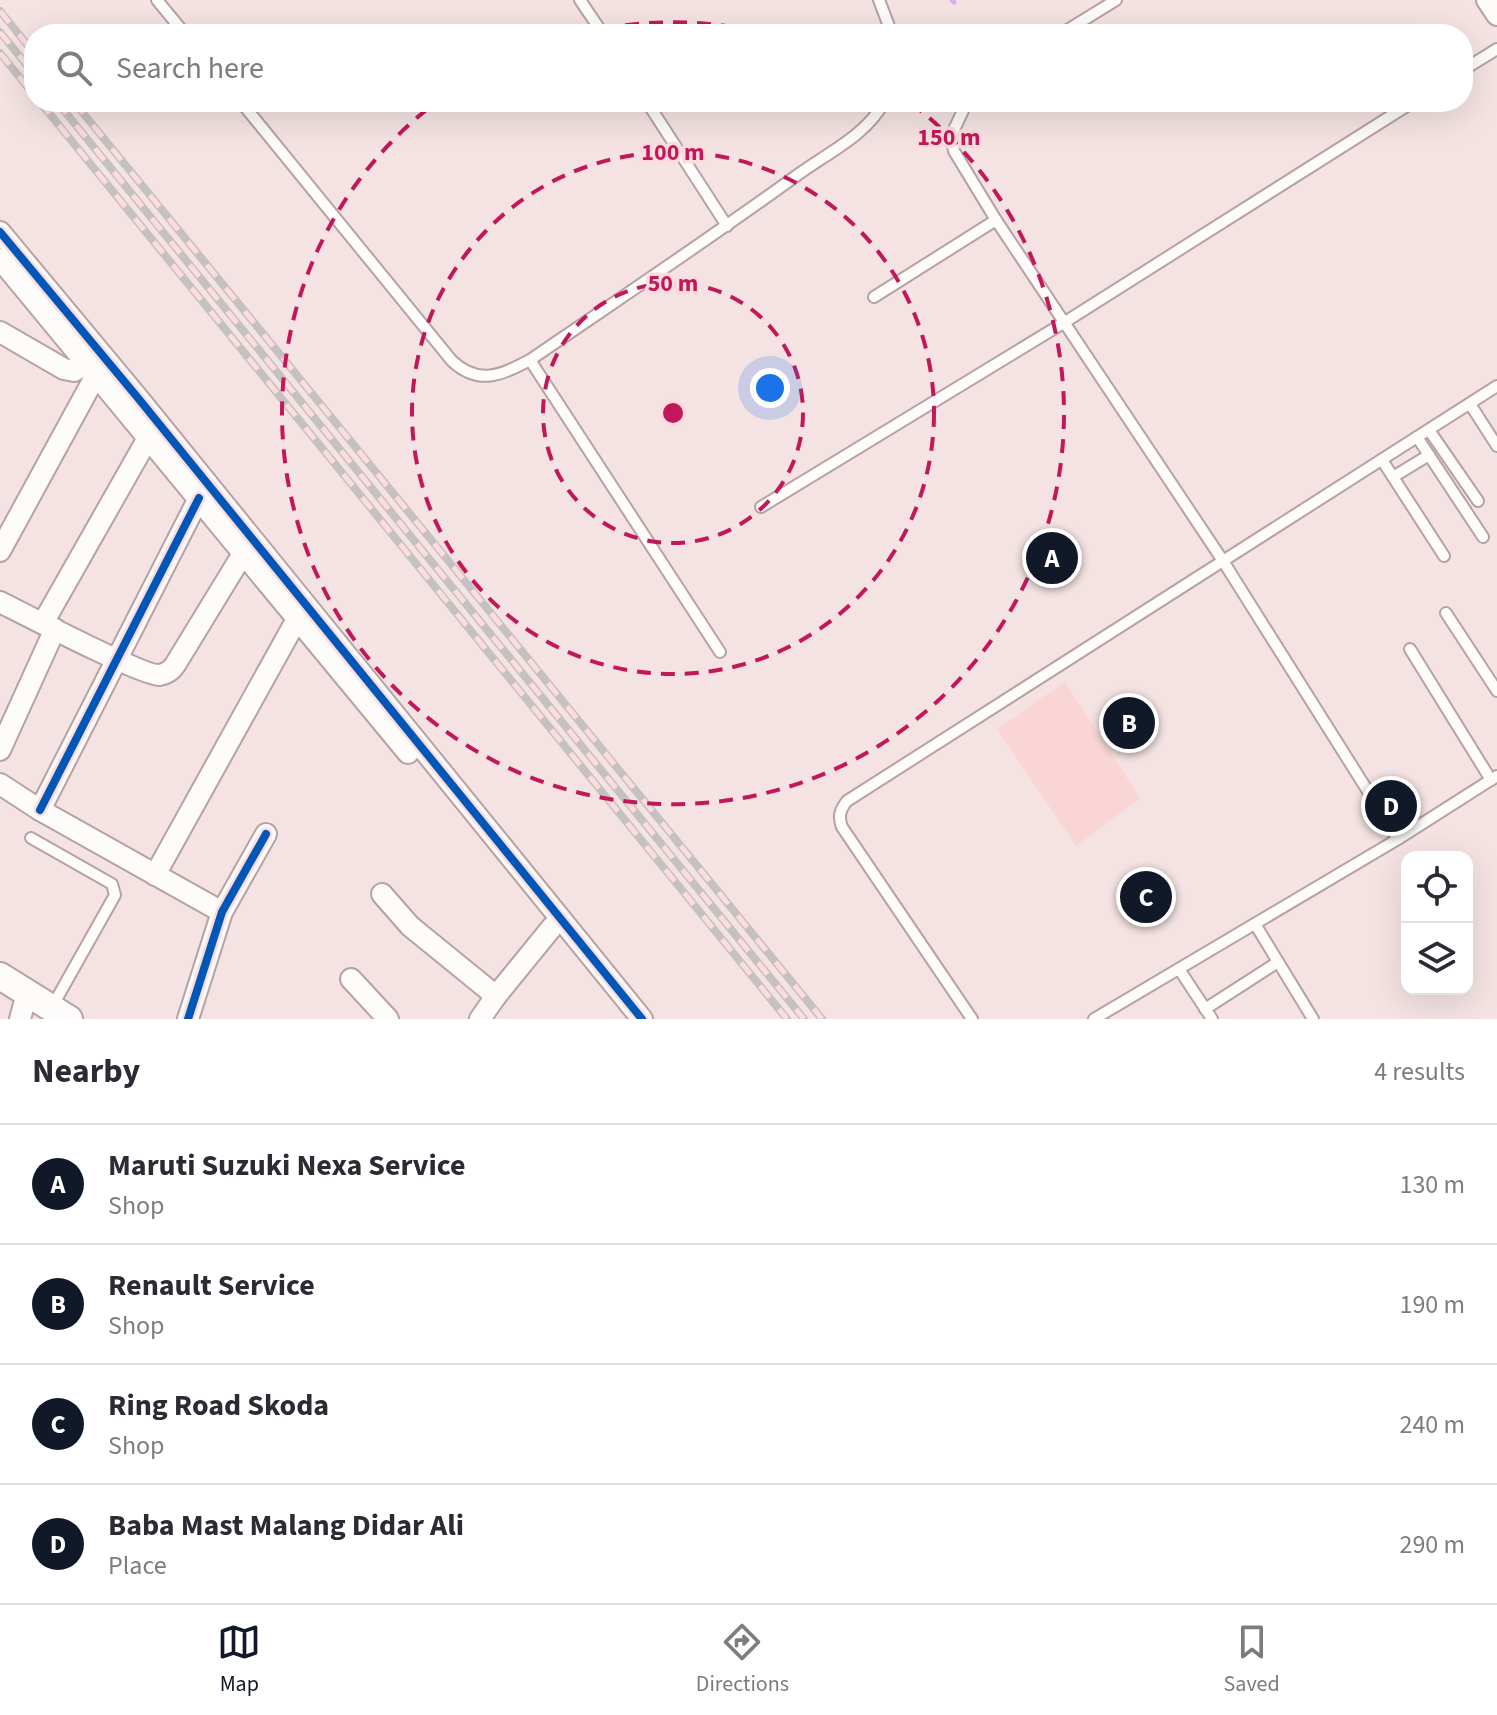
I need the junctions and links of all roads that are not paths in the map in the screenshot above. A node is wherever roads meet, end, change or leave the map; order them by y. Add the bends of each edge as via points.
1 (157, 0) edge
2 (580, 0) edge
3 (879, 0) edge
4 (1116, 0) edge
5 (1487, 0) edge
6 (1497, 15) edge
7 (177, 24) edge
8 (596, 24) edge
9 (888, 24) edge
10 (1077, 24) edge
11 (1497, 49) edge
12 (1473, 64) edge
13 (249, 112) edge
14 (653, 112) edge
15 (879, 112) edge
16 (962, 112) edge
17 (1397, 112) edge
18 (996, 220) junction
19 (727, 226) junction
20 (0, 232) edge
21 (0, 259) edge
22 (874, 297) dead end
23 (1065, 322) junction
24 (0, 332) edge
25 (530, 360) junction
26 (92, 369) junction
27 (1497, 386) edge
28 (1470, 404) junction
29 (1429, 430) junction
30 (1417, 437) junction
31 (148, 438) junction
32 (1497, 446) edge
33 (1429, 455) junction
34 (1382, 460) junction
35 (1393, 477) junction
36 (199, 498) junction
37 (1478, 501) dead end
38 (761, 507) dead end
39 (1483, 537) dead end
40 (0, 551) edge
41 (244, 552) junction
42 (1444, 556) dead end
43 (1223, 561) junction
44 (3, 610) edge
45 (1446, 613) dead end
46 (297, 619) junction
47 (49, 626) junction
48 (1410, 649) dead end
49 (720, 652) dead end
50 (117, 658) junction
51 (1497, 691) edge
52 (0, 750) edge
53 (1495, 779) edge
54 (0, 784) edge
55 (40, 810) junction
56 (266, 834) dead end
57 (31, 838) dead end
58 (1398, 839) junction
59 (155, 875) junction
60 (382, 894) dead end
61 (222, 912) junction
62 (1255, 924) junction
63 (553, 926) junction
64 (1278, 962) junction
65 (1179, 969) junction
66 (0, 976) edge
67 (351, 979) dead end
68 (27, 993) junction
69 (496, 996) junction
70 (57, 1014) edge
71 (1208, 1014) edge
72 (484, 1018) edge
73 (20, 1019) edge
74 (188, 1019) edge
75 (388, 1019) edge
76 (626, 1019) edge
77 (642, 1019) edge
78 (972, 1019) edge
79 (1094, 1019) edge
80 (1313, 1019) edge

1 - 7 lane
2 - 8 lane
3 - 9 lane
4 - 10 lane
5 - 6 street
11 - 12 lane
13 - 25 lane via 465,372 502,374
14 - 19 lane
15 - 19 lane via 858,135
16 - 18 lane via 952,144
17 - 23 lane
18 - 22 lane
18 - 23 lane
19 - 25 lane
20 - 77 street
21 - 26 street
23 - 38 lane
23 - 43 lane
24 - 26 street via 64,369
25 - 49 lane
26 - 31 street
26 - 40 street
27 - 28 lane
28 - 29 lane
28 - 32 lane
29 - 30 lane
29 - 37 lane
30 - 33 lane
30 - 34 lane
31 - 36 street
31 - 47 street
33 - 35 lane
33 - 39 lane
34 - 35 lane
34 - 43 lane
35 - 42 lane
36 - 41 street
36 - 50 street
41 - 46 street
41 - 50 street via 170,671 154,675
43 - 58 lane
43 - 78 lane via 841,809 842,827
44 - 47 street
45 - 51 lane
46 - 59 street
46 - 63 street
47 - 50 street
47 - 52 street
48 - 53 lane
50 - 55 street
53 - 58 lane
54 - 55 street
55 - 59 street
56 - 61 street
57 - 70 lane via 115,889
58 - 62 lane
59 - 61 street
60 - 69 street via 410,926
61 - 74 street
62 - 64 lane
62 - 65 lane
63 - 69 street
63 - 76 street
64 - 71 lane
64 - 80 lane
65 - 71 lane
65 - 79 lane
66 - 68 street
67 - 75 street
68 - 70 street
68 - 73 street
69 - 72 street

